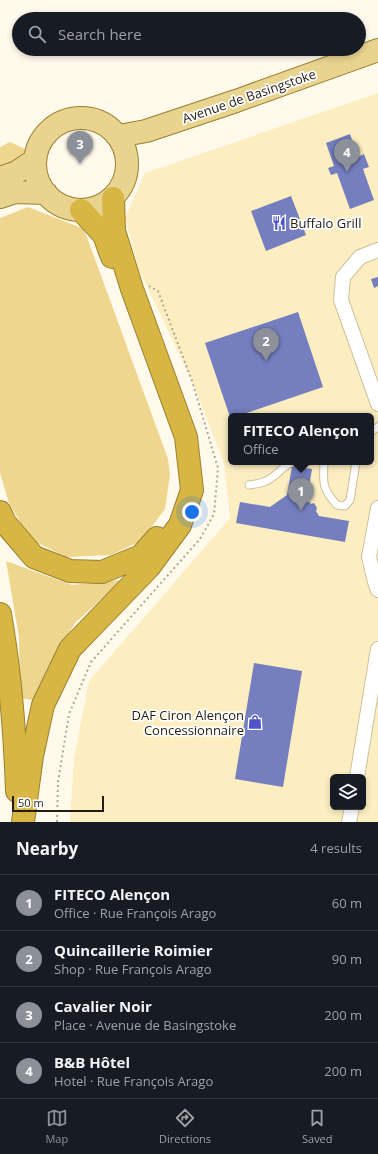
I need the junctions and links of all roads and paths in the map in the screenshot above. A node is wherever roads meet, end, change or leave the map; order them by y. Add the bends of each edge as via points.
1 (378, 50) edge
2 (366, 54) edge
3 (361, 56) edge
4 (378, 62) edge
5 (119, 136) junction
6 (127, 158) junction
7 (35, 160) junction
8 (0, 178) edge
9 (46, 193) junction
10 (0, 197) edge
11 (113, 198) junction
12 (81, 210) junction
13 (378, 250) edge
14 (378, 404) edge
15 (287, 465) edge
16 (324, 465) edge
17 (356, 465) edge
18 (249, 485) dead end
19 (378, 508) edge
20 (0, 512) edge
21 (378, 590) edge
22 (0, 614) edge
23 (378, 649) edge
24 (357, 774) edge
25 (352, 810) edge
26 (18, 822) edge
27 (23, 822) edge
28 (350, 822) edge

1 - 2 main road, Avenue de Basingstoke
3 - 5 main road, Avenue de Basingstoke via 146,131
4 - 6 main road, Avenue de Basingstoke via 154,141
5 - 6 main road
5 - 7 main road via 107,125 92,119 76,118 61,122 48,131 39,145
6 - 11 main road via 127,173
7 - 8 main road via 17,172
7 - 9 main road via 39,183
9 - 10 main road via 15,192
9 - 12 main road via 68,208
11 - 12 main road via 93,209
11 - 27 highway via 114,231 132,289 186,437 192,490 180,525 149,567 70,649 43,705 32,756
12 - 20 highway via 104,235 107,242 177,439 184,489 171,522 141,556 102,572 70,571 34,557 5,523
13 - 14 street via 360,257 343,277 341,300
15 - 18 lane via 263,483
16 - 17 lane via 323,482 329,496 337,505 345,506 350,500
19 - 21 street via 369,558
22 - 26 highway via 7,655
23 - 24 street
25 - 28 street

